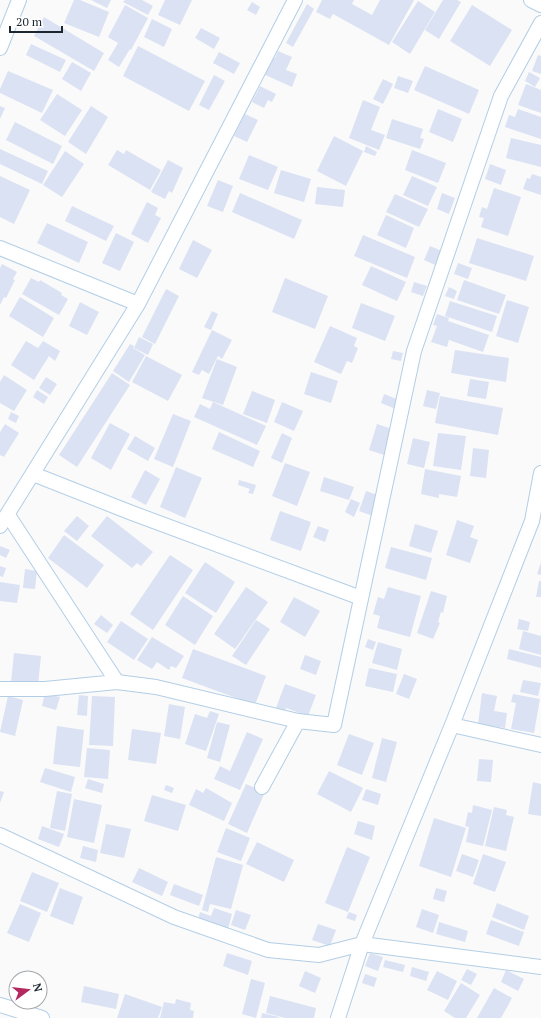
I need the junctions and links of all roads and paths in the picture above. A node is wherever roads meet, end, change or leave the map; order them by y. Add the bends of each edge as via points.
1 (19, 0) edge
2 (295, 0) edge
3 (531, 0) edge
4 (541, 5) edge
5 (541, 23) edge
6 (0, 48) edge
7 (0, 248) edge
8 (138, 304) junction
9 (541, 473) edge
10 (33, 474) junction
11 (4, 521) edge
12 (537, 522) edge
13 (361, 598) junction
14 (117, 682) junction
15 (0, 689) edge
16 (298, 721) junction
17 (452, 725) junction
18 (541, 745) edge
19 (262, 787) dead end
20 (0, 835) edge
21 (362, 944) junction
22 (541, 968) edge
23 (0, 1005) edge
24 (42, 1018) edge
25 (338, 1018) edge

1 - 6 street
2 - 8 street
3 - 4 street
5 - 13 street via 501,96 414,351
7 - 8 street
8 - 10 street
9 - 12 street
10 - 11 street
10 - 13 street
11 - 14 street
12 - 17 street
13 - 16 street via 334,725
14 - 15 street via 45,689
14 - 16 street via 156,687
16 - 19 street
17 - 18 street
17 - 21 street
20 - 21 street via 174,917 268,950 319,955
21 - 22 street
21 - 25 street
23 - 24 street

